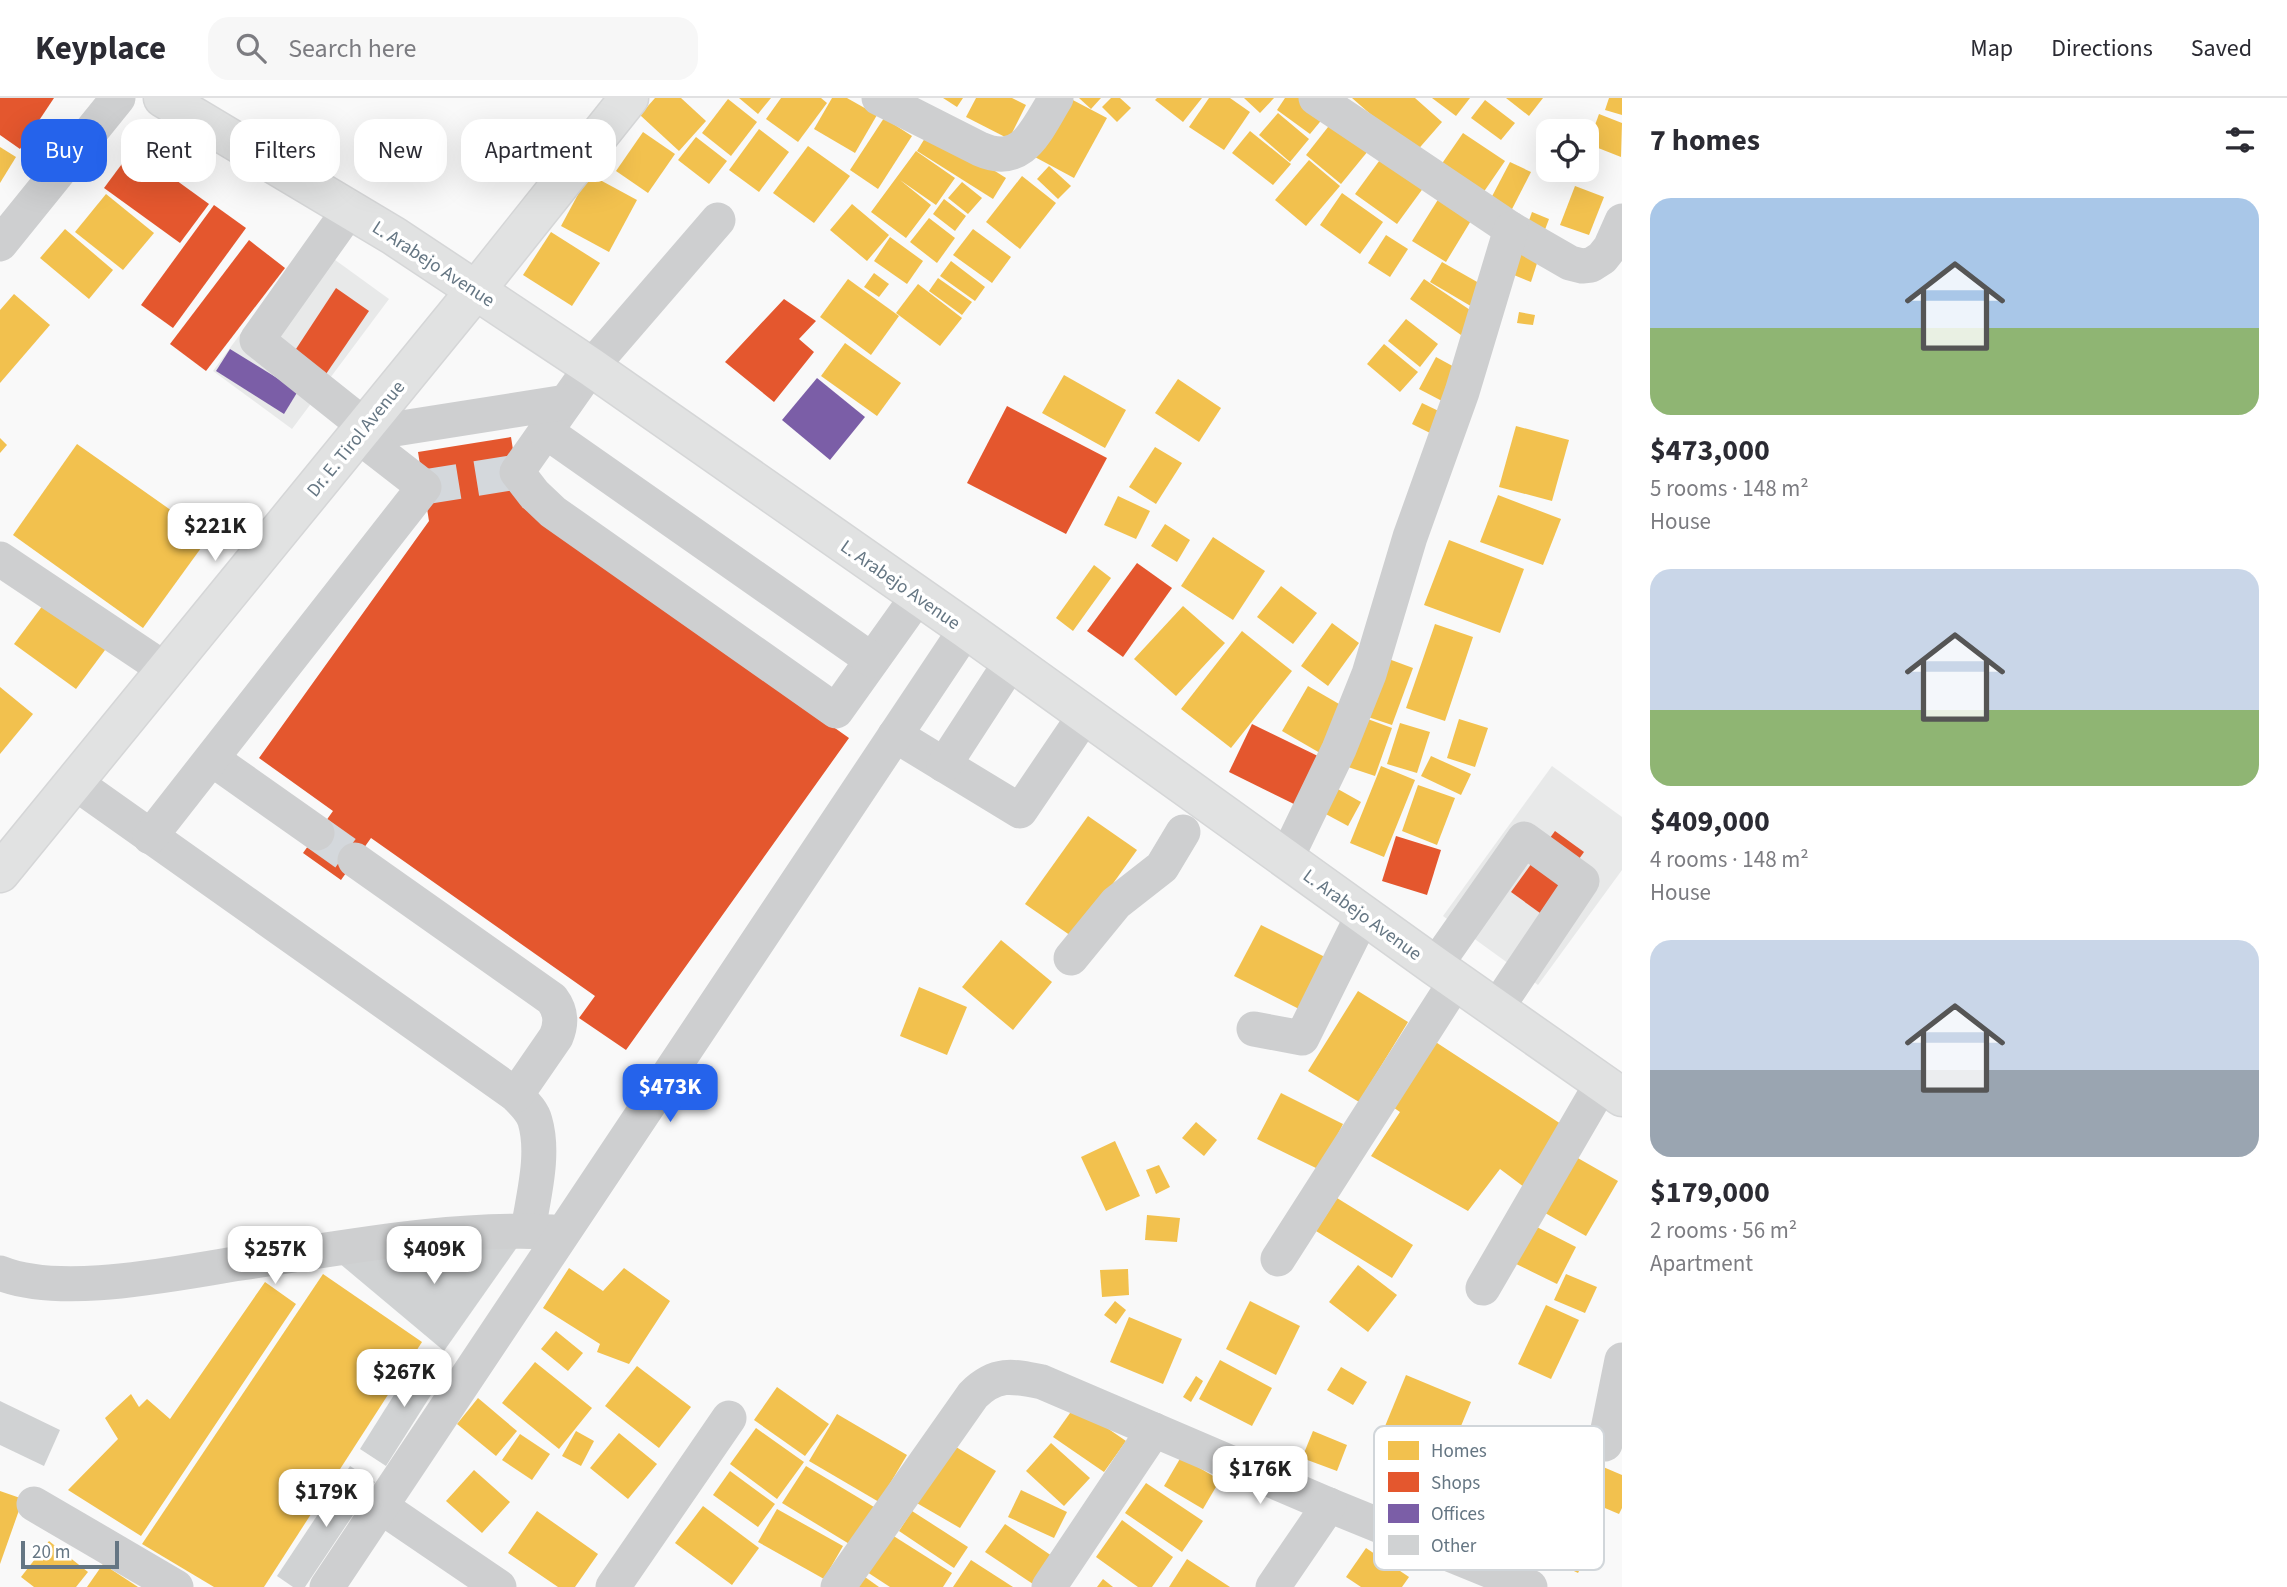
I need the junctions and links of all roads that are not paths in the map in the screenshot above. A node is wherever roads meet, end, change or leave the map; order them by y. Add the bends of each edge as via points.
1 (118, 98) edge
2 (163, 98) edge
3 (629, 98) edge
4 (879, 98) edge
5 (1056, 98) edge
6 (1327, 101) edge
7 (351, 209) junction
8 (718, 220) dead end
9 (1622, 221) edge
10 (1511, 229) junction
11 (0, 244) edge
12 (476, 290) junction
13 (591, 368) junction
14 (566, 402) junction
15 (361, 431) junction
16 (545, 431) junction
17 (0, 559) edge
18 (918, 596) junction
19 (966, 629) junction
20 (872, 660) junction
21 (1011, 662) junction
22 (166, 670) junction
23 (1085, 715) junction
24 (895, 735) junction
25 (212, 759) junction
26 (944, 765) junction
27 (74, 782) junction
28 (1183, 832) dead end
29 (317, 834) tunnel mouth
30 (150, 837) junction
31 (1286, 859) junction
32 (355, 860) tunnel mouth
33 (1, 870) edge
34 (1363, 915) junction
35 (1071, 958) dead end
36 (1446, 973) junction
37 (1496, 1009) junction
38 (1254, 1029) dead end
39 (1612, 1090) edge
40 (516, 1095) junction
41 (528, 1231) junction
42 (563, 1233) junction
43 (1278, 1259) dead end
44 (0, 1273) edge
45 (1483, 1288) dead end
46 (1622, 1360) edge
47 (729, 1418) dead end
48 (1154, 1430) junction
49 (1605, 1444) dead end
50 (34, 1504) dead end
51 (1329, 1505) junction
52 (380, 1506) junction
53 (1374, 1523) edge
54 (1488, 1570) edge
55 (176, 1587) edge
56 (327, 1587) edge
57 (499, 1587) edge
58 (613, 1587) edge
59 (838, 1587) edge
60 (1049, 1587) edge
61 (1273, 1587) edge
62 (1530, 1587) edge

1 - 11 street
2 - 7 main road, L. Arabejo Avenue
3 - 12 main road, Dr. E. Tirol Avenue
4 - 5 street via 992,155 1005,156 1025,144
6 - 10 street
7 - 12 main road, L. Arabejo Avenue
7 - 15 street via 257,340
8 - 13 street
9 - 10 street via 1602,258 1582,266
10 - 31 street via 1369,674
12 - 13 main road, L. Arabejo Avenue
12 - 15 main road, Dr. E. Tirol Avenue
13 - 14 street
13 - 18 main road, L. Arabejo Avenue
14 - 15 street
14 - 16 street
15 - 22 main road, Dr. E. Tirol Avenue
15 - 25 street via 424,487
16 - 20 street
16 - 20 street via 517,472 534,494 553,512 836,711
17 - 22 street
18 - 19 main road, L. Arabejo Avenue
18 - 20 street
19 - 21 main road, L. Arabejo Avenue
19 - 24 street
21 - 23 main road, L. Arabejo Avenue
21 - 26 street
22 - 27 main road, Dr. E. Tirol Avenue
23 - 26 street via 1020,811
23 - 31 main road, L. Arabejo Avenue
24 - 26 street
24 - 42 street
25 - 29 street
25 - 30 street
27 - 30 street
27 - 33 main road, Dr. E. Tirol Avenue
28 - 35 street via 1162,867 1116,903
30 - 40 street
31 - 34 main road, L. Arabejo Avenue
32 - 40 street via 558,1006 556,1037
34 - 36 main road, L. Arabejo Avenue
34 - 38 street via 1302,1038
36 - 37 main road, L. Arabejo Avenue
36 - 37 street via 1524,839 1582,881
36 - 43 street
37 - 39 main road, L. Arabejo Avenue
39 - 45 street
40 - 41 street via 535,1120 538,1137
41 - 42 street
41 - 44 street via 437,1235 120,1282 48,1283
42 - 52 street
46 - 49 street
47 - 58 street
48 - 51 street
48 - 59 street via 1042,1382 999,1377 984,1384
48 - 60 street
50 - 55 street
51 - 53 street
51 - 61 street
52 - 56 street
52 - 57 street
54 - 62 street

